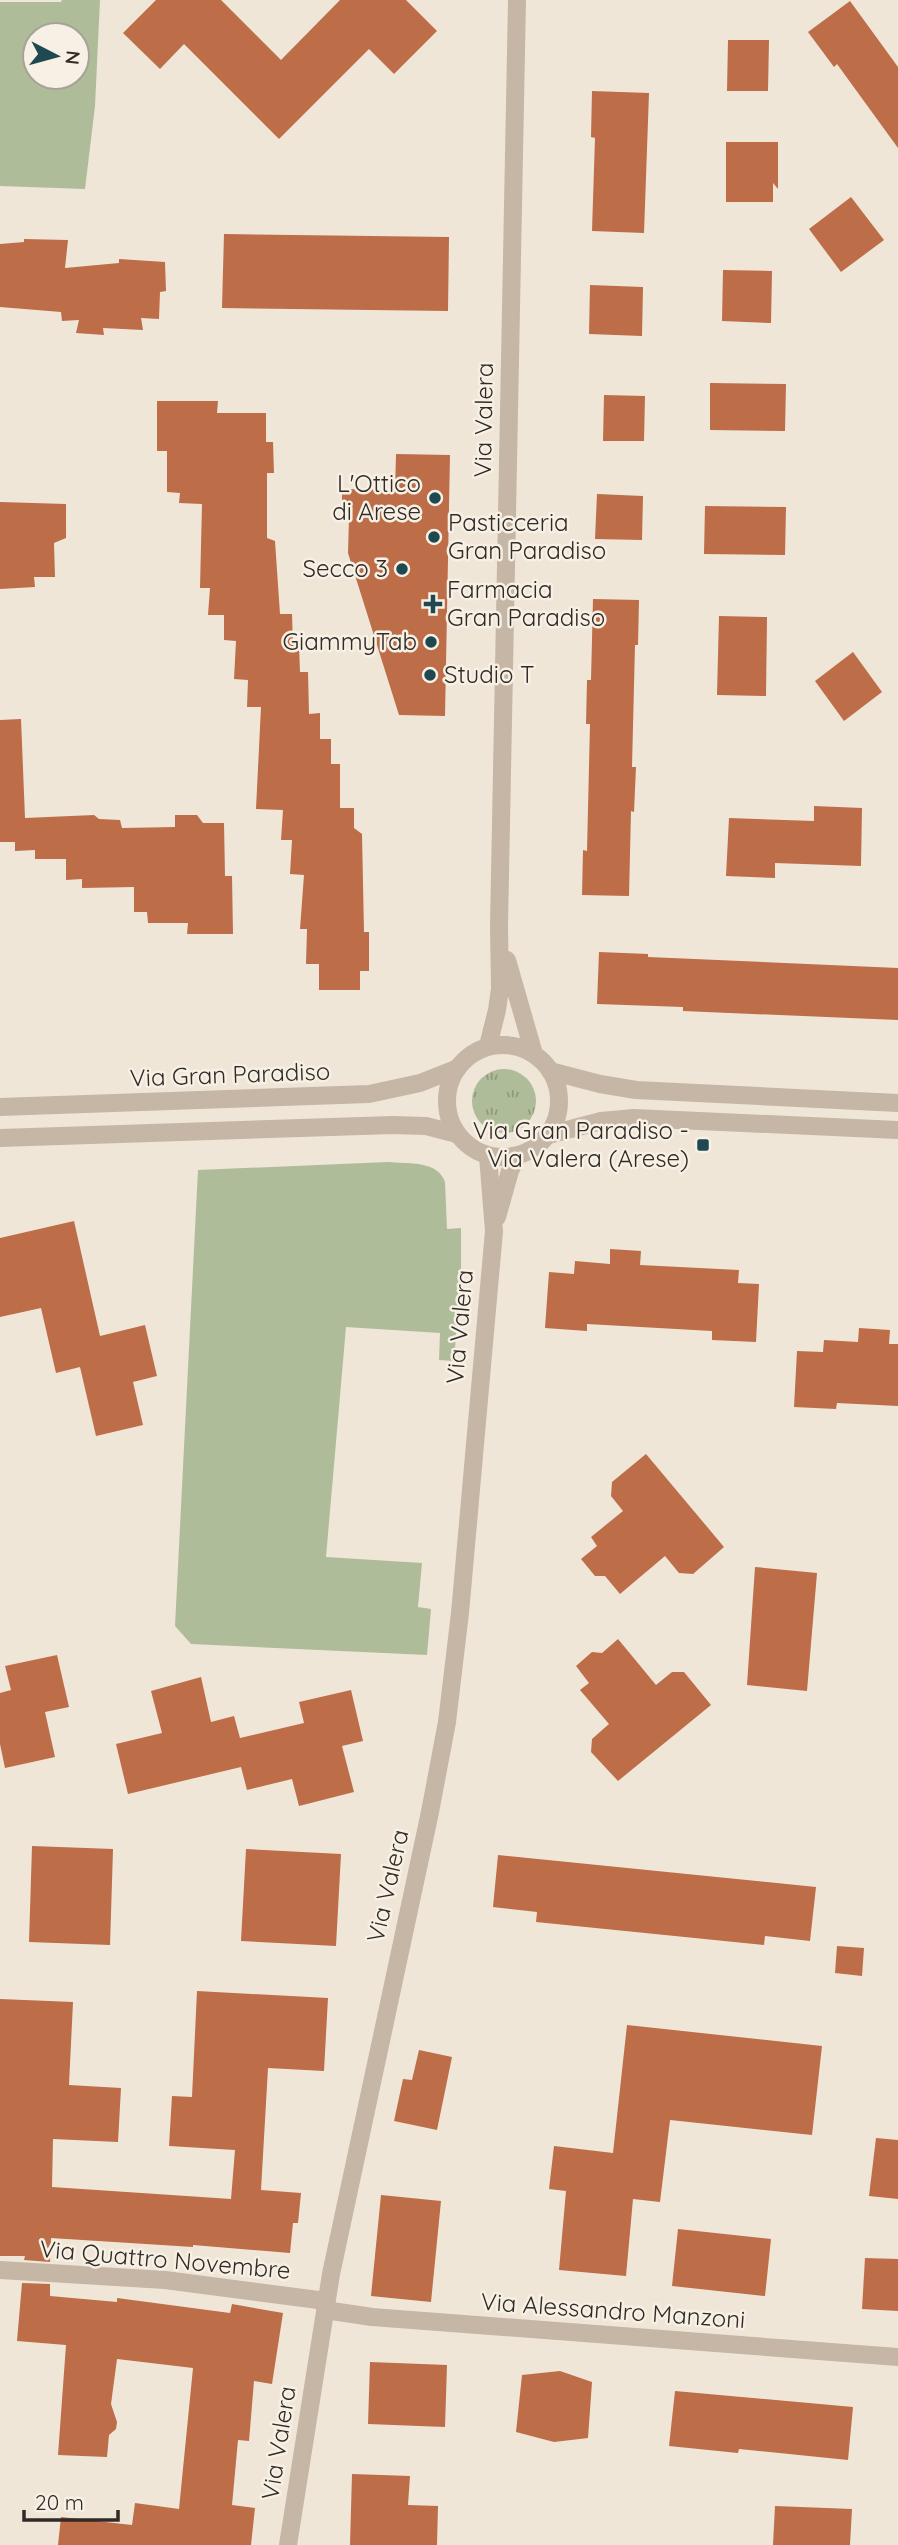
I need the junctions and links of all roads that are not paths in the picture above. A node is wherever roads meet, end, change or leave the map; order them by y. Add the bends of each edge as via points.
1 (517, 0) edge
2 (499, 926) junction
3 (488, 1046) junction
4 (534, 1054) junction
5 (458, 1068) junction
6 (550, 1071) junction
7 (898, 1103) edge
8 (0, 1107) edge
9 (898, 1130) edge
10 (457, 1134) junction
11 (548, 1135) junction
12 (0, 1138) edge
13 (488, 1156) junction
14 (517, 1156) junction
15 (494, 1231) junction
16 (0, 2270) edge
17 (325, 2305) junction
18 (898, 2357) edge
19 (288, 2545) edge

1 - 2 street, Via Valera
2 - 3 street, Via Valera via 500,989
2 - 4 street, Via Valera
3 - 4 street via 503,1044
3 - 5 street
4 - 6 street
5 - 8 street, Via Gran Paradiso via 420,1083 369,1094
5 - 10 street via 447,1101
6 - 7 street via 636,1090
6 - 11 street via 559,1097
9 - 11 street via 634,1118
10 - 12 street via 426,1126 393,1125
10 - 13 street
11 - 14 street
13 - 14 street
13 - 15 street, Via Valera
14 - 15 street, Via Valera
15 - 17 street, Via Valera via 447,1723
16 - 17 street, Via Quattro Novembre via 165,2280
17 - 18 street, Via Alessandro Manzoni via 372,2317
17 - 19 street, Via Valera

